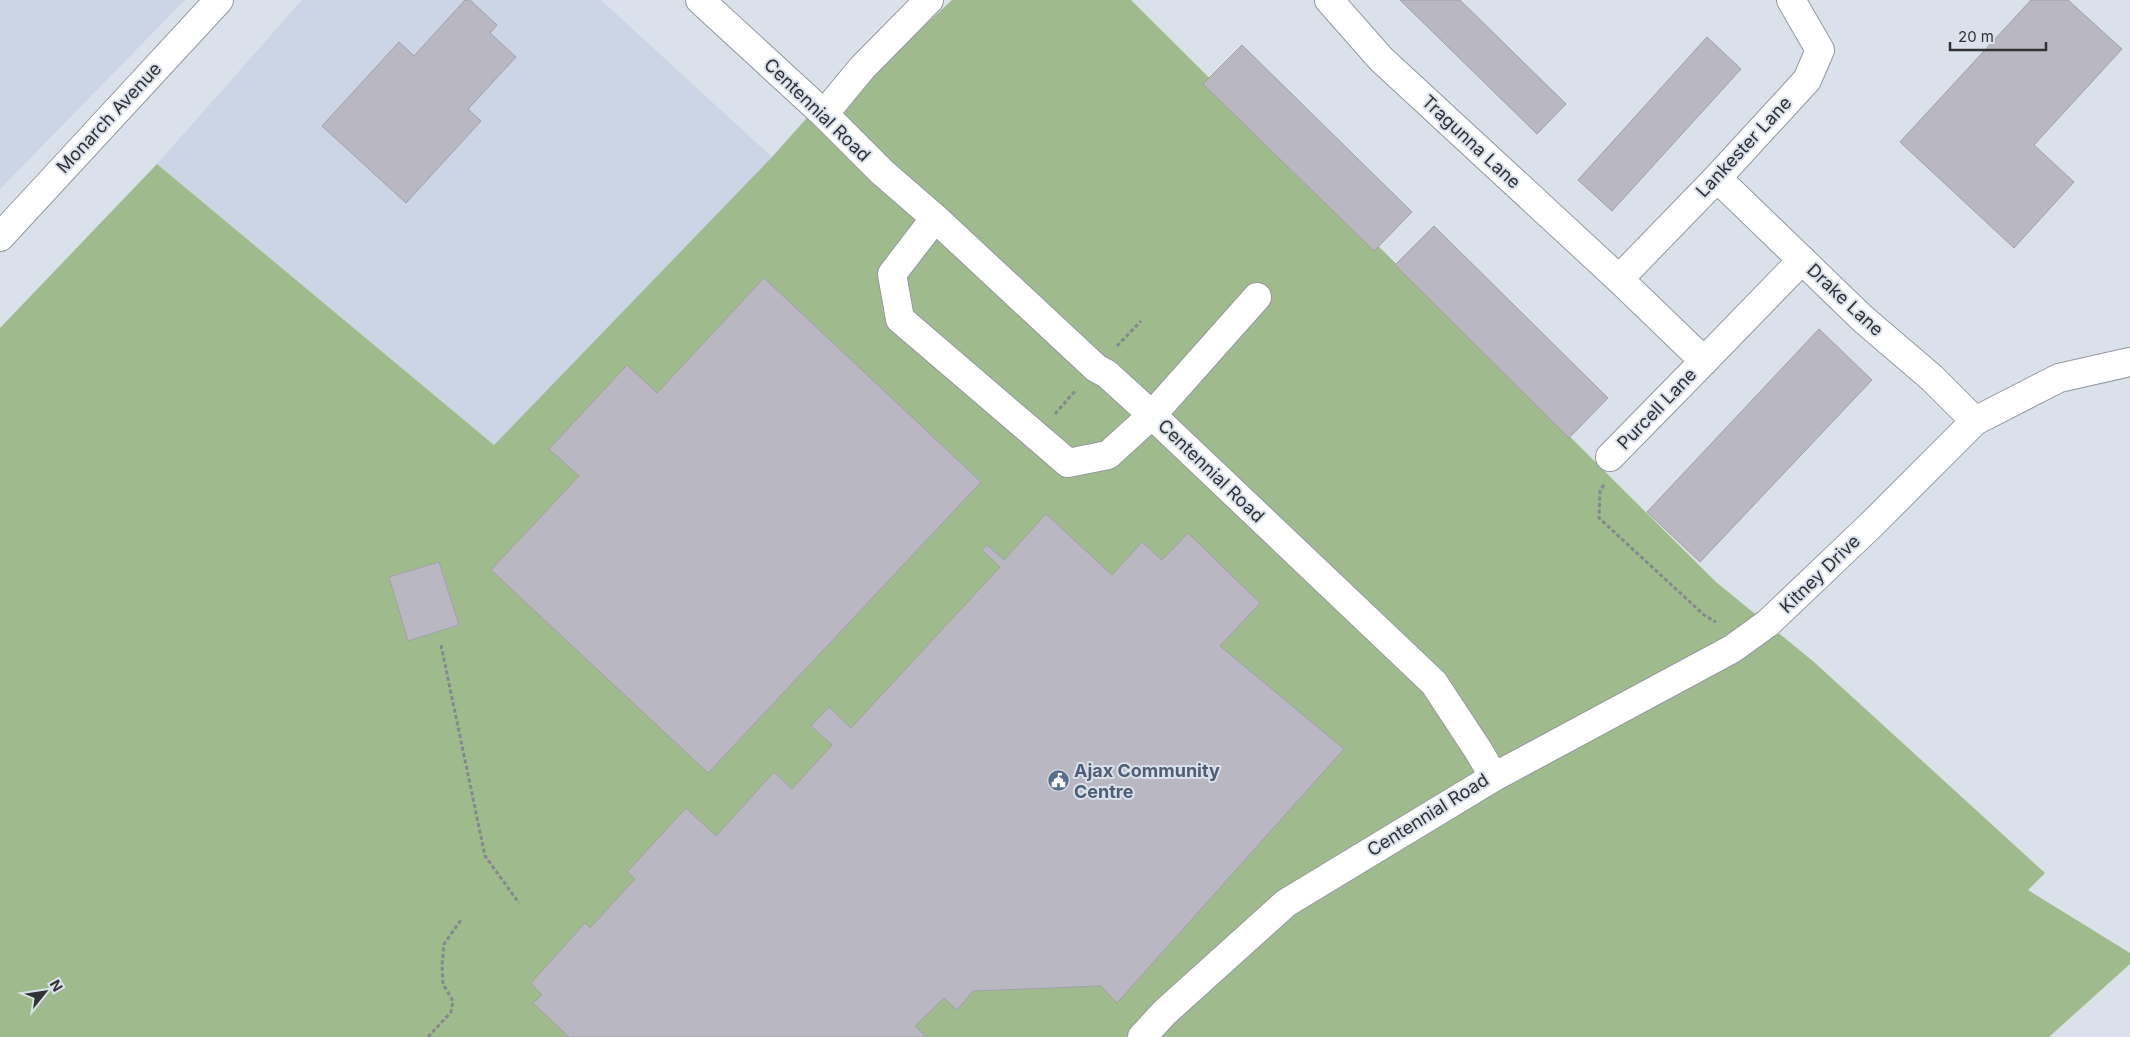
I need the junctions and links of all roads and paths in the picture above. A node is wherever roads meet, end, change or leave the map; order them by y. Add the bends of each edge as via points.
1 (219, 0) edge
2 (700, 0) edge
3 (929, 0) edge
4 (1329, 0) edge
5 (1791, 0) edge
6 (824, 114) junction
7 (1717, 178) junction
8 (935, 218) junction
9 (0, 237) edge
10 (1802, 260) junction
11 (1619, 279) junction
12 (1257, 297) dead end
13 (1704, 361) junction
14 (2130, 362) edge
15 (1152, 415) junction
16 (1975, 421) junction
17 (1610, 457) joint
18 (1743, 641) junction
19 (441, 645) dead end
20 (1494, 778) junction
21 (519, 903) dead end
22 (461, 920) dead end
23 (428, 1037) edge
24 (1142, 1037) edge

1 - 9 street, Monarch Avenue
2 - 6 street, Centennial Road
3 - 6 street via 862,68
4 - 11 street, Tragunna Lane via 1381,59
5 - 7 street, Lankester Lane via 1820,50 1807,80
6 - 8 street, Centennial Road via 882,172
7 - 10 street, Drake Lane
7 - 11 street, Lankester Lane
8 - 15 street, Centennial Road via 1096,368
8 - 15 street, Centennial Road via 892,274 900,319 1068,463 1108,455
10 - 13 street, Purcell Lane
10 - 16 street, Drake Lane
11 - 13 street, Purcell Lane
12 - 15 street
13 - 17 street, Purcell Lane
14 - 16 street, Kitney Drive via 2059,378
15 - 20 street, Centennial Road via 1434,683
16 - 18 street, Kitney Drive via 1775,617
17 - 18 path via 1612,477 1600,490 1599,518 1704,615
18 - 20 street, Kitney Drive
19 - 21 path via 485,856
20 - 24 street, Centennial Road via 1286,903 1164,1013
22 - 23 path via 444,944 443,984 453,1000 451,1012

